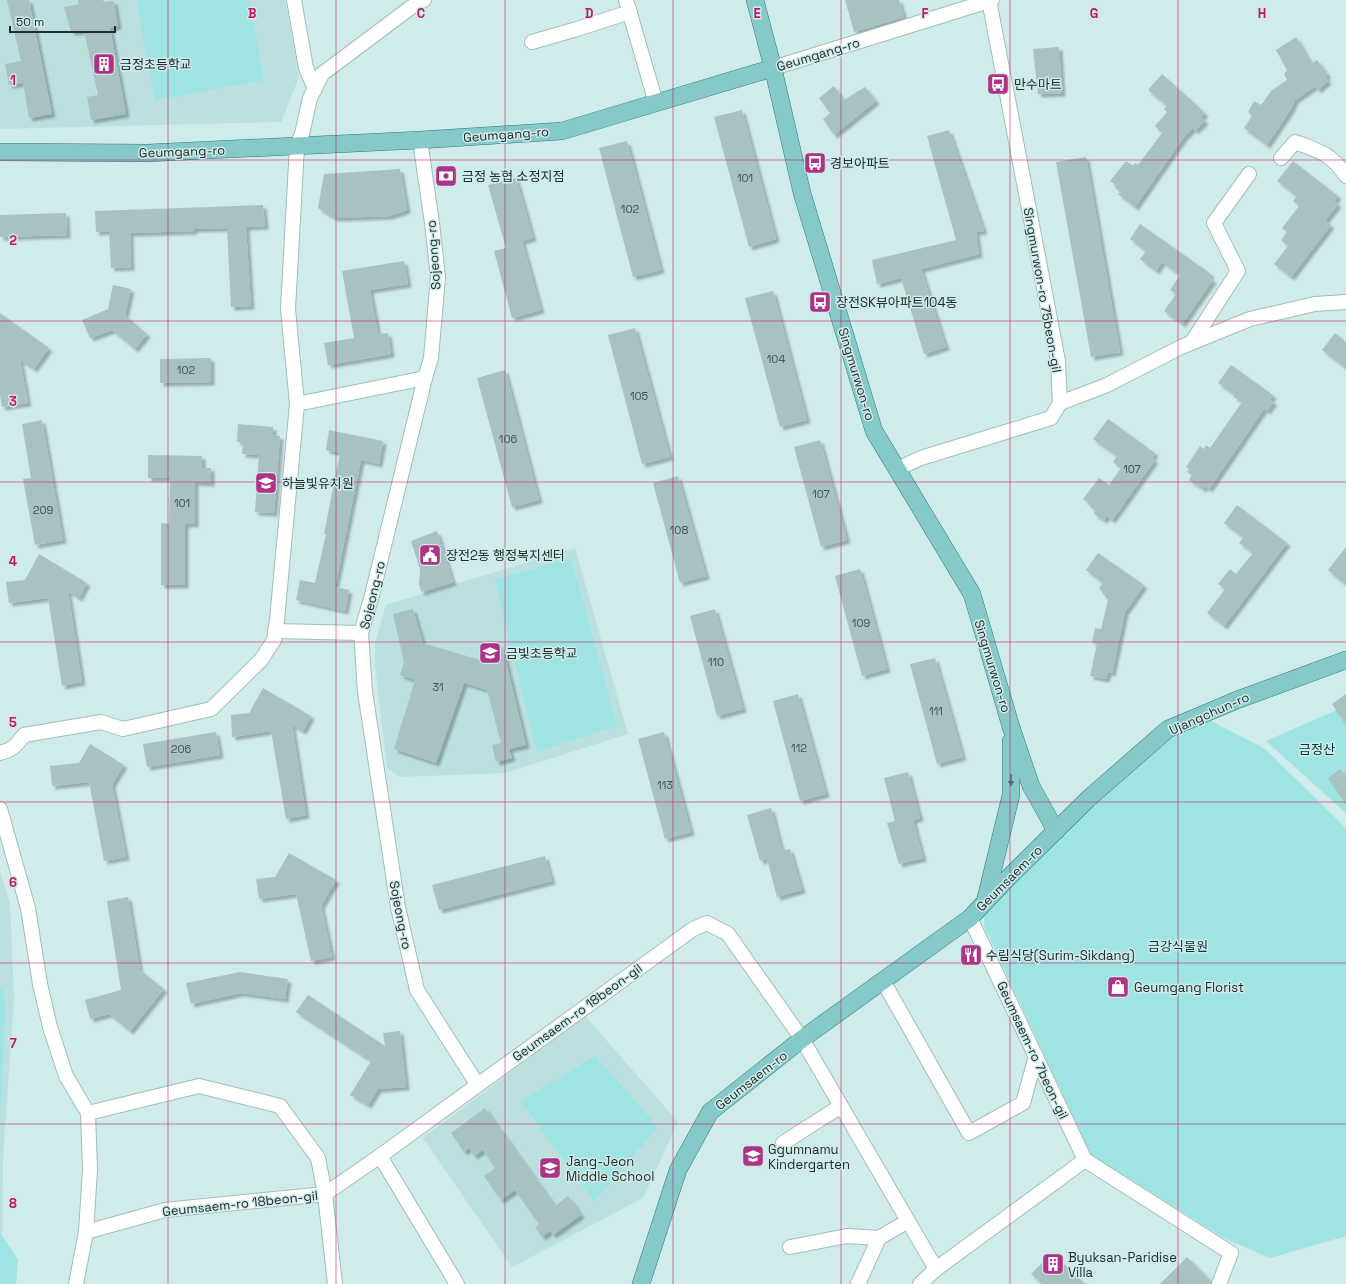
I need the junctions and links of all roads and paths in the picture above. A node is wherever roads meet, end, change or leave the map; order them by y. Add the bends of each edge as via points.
1 (294, 0) edge
2 (424, 0) edge
3 (755, 0) edge
4 (990, 0) edge
5 (628, 6) edge
6 (532, 42) dead end
7 (773, 68) junction
8 (315, 90) junction
9 (656, 103) junction
10 (420, 140) junction
11 (297, 146) junction
12 (0, 152) edge
13 (1281, 158) dead end
14 (1249, 174) dead end
15 (1346, 176) edge
16 (1346, 302) edge
17 (1192, 342) junction
18 (425, 378) junction
19 (1060, 403) junction
20 (297, 404) junction
21 (898, 469) junction
22 (275, 631) junction
23 (361, 633) junction
24 (1346, 660) edge
25 (1011, 727) junction
26 (0, 753) edge
27 (0, 810) edge
28 (1056, 831) junction
29 (985, 903) junction
30 (970, 918) junction
31 (883, 981) junction
32 (802, 1039) junction
33 (1036, 1056) junction
34 (477, 1084) junction
35 (841, 1106) junction
36 (88, 1113) junction
37 (784, 1142) dead end
38 (380, 1156) junction
39 (1085, 1160) junction
40 (325, 1194) junction
41 (908, 1221) junction
42 (86, 1232) junction
43 (879, 1238) junction
44 (790, 1247) dead end
45 (936, 1269) junction
46 (76, 1284) edge
47 (336, 1284) edge
48 (457, 1284) edge
49 (641, 1284) edge
50 (858, 1284) edge
51 (920, 1284) edge
52 (1219, 1284) edge

1 - 8 street via 306,68
2 - 8 street via 322,74
3 - 7 main road, Singmurwon-ro
4 - 7 street, Geumgang-ro
4 - 19 street, Singmurwon-ro 75beon-gil via 1058,361
5 - 6 street via 578,29
5 - 9 street
7 - 9 main road, Geumgang-ro
7 - 21 main road, Singmurwon-ro via 802,193 874,431
8 - 11 street via 310,98
9 - 10 main road, Geumgang-ro via 562,131
10 - 11 main road, Geumgang-ro
10 - 18 street, Sojeong-ro via 438,276 431,358
11 - 12 main road, Geumgang-ro via 148,153
11 - 20 street via 288,309
13 - 15 street via 1295,142 1326,154 1339,165
14 - 17 street via 1214,223 1238,272
16 - 17 street via 1315,304 1250,319
17 - 19 street via 1107,385
18 - 20 street
18 - 23 street, Sojeong-ro
19 - 21 street via 1051,418 921,458
20 - 22 street
21 - 25 main road, Singmurwon-ro via 972,594
22 - 23 street
22 - 26 street via 274,640 261,660 211,709 123,730 100,722 24,735 10,751
23 - 34 street, Sojeong-ro via 365,692 398,907 417,990
24 - 28 main road, Ujangchun-ro via 1237,700 1168,730
25 - 28 main road, Singmurwon-ro via 1031,786
25 -> 29 main road, Singmurwon-ro via 1011,795
27 - 36 street via 28,908 40,984 50,1027 66,1076
28 - 29 main road, Geumsaem-ro
29 - 30 main road, Geumsaem-ro
30 - 31 main road, Geumsaem-ro
30 - 33 street, Geumsaem-ro 7beon-gil
31 - 32 main road, Geumsaem-ro
31 - 33 street via 969,1133 1023,1103
32 - 34 street, Geumsaem-ro 18beon-gil via 728,934 707,923 693,929
32 - 35 street
32 - 49 main road, Geumsaem-ro via 710,1112 678,1170
33 - 39 street, Geumsaem-ro 7beon-gil
34 - 38 street, Geumsaem-ro 18beon-gil
35 - 37 street
35 - 41 street
36 - 40 street, Geumsaem-ro 18beon-gil via 198,1086 280,1106 318,1158
36 - 42 street via 90,1170
38 - 40 street, Geumsaem-ro 18beon-gil
38 - 48 street
39 - 45 street
39 - 52 street via 1231,1253
40 - 42 street, Geumsaem-ro 18beon-gil via 166,1210
40 - 47 street, Geumsaem-ro 18beon-gil
41 - 43 street
41 - 45 street
42 - 46 street
43 - 44 street via 847,1236
43 - 50 street
45 - 51 street

